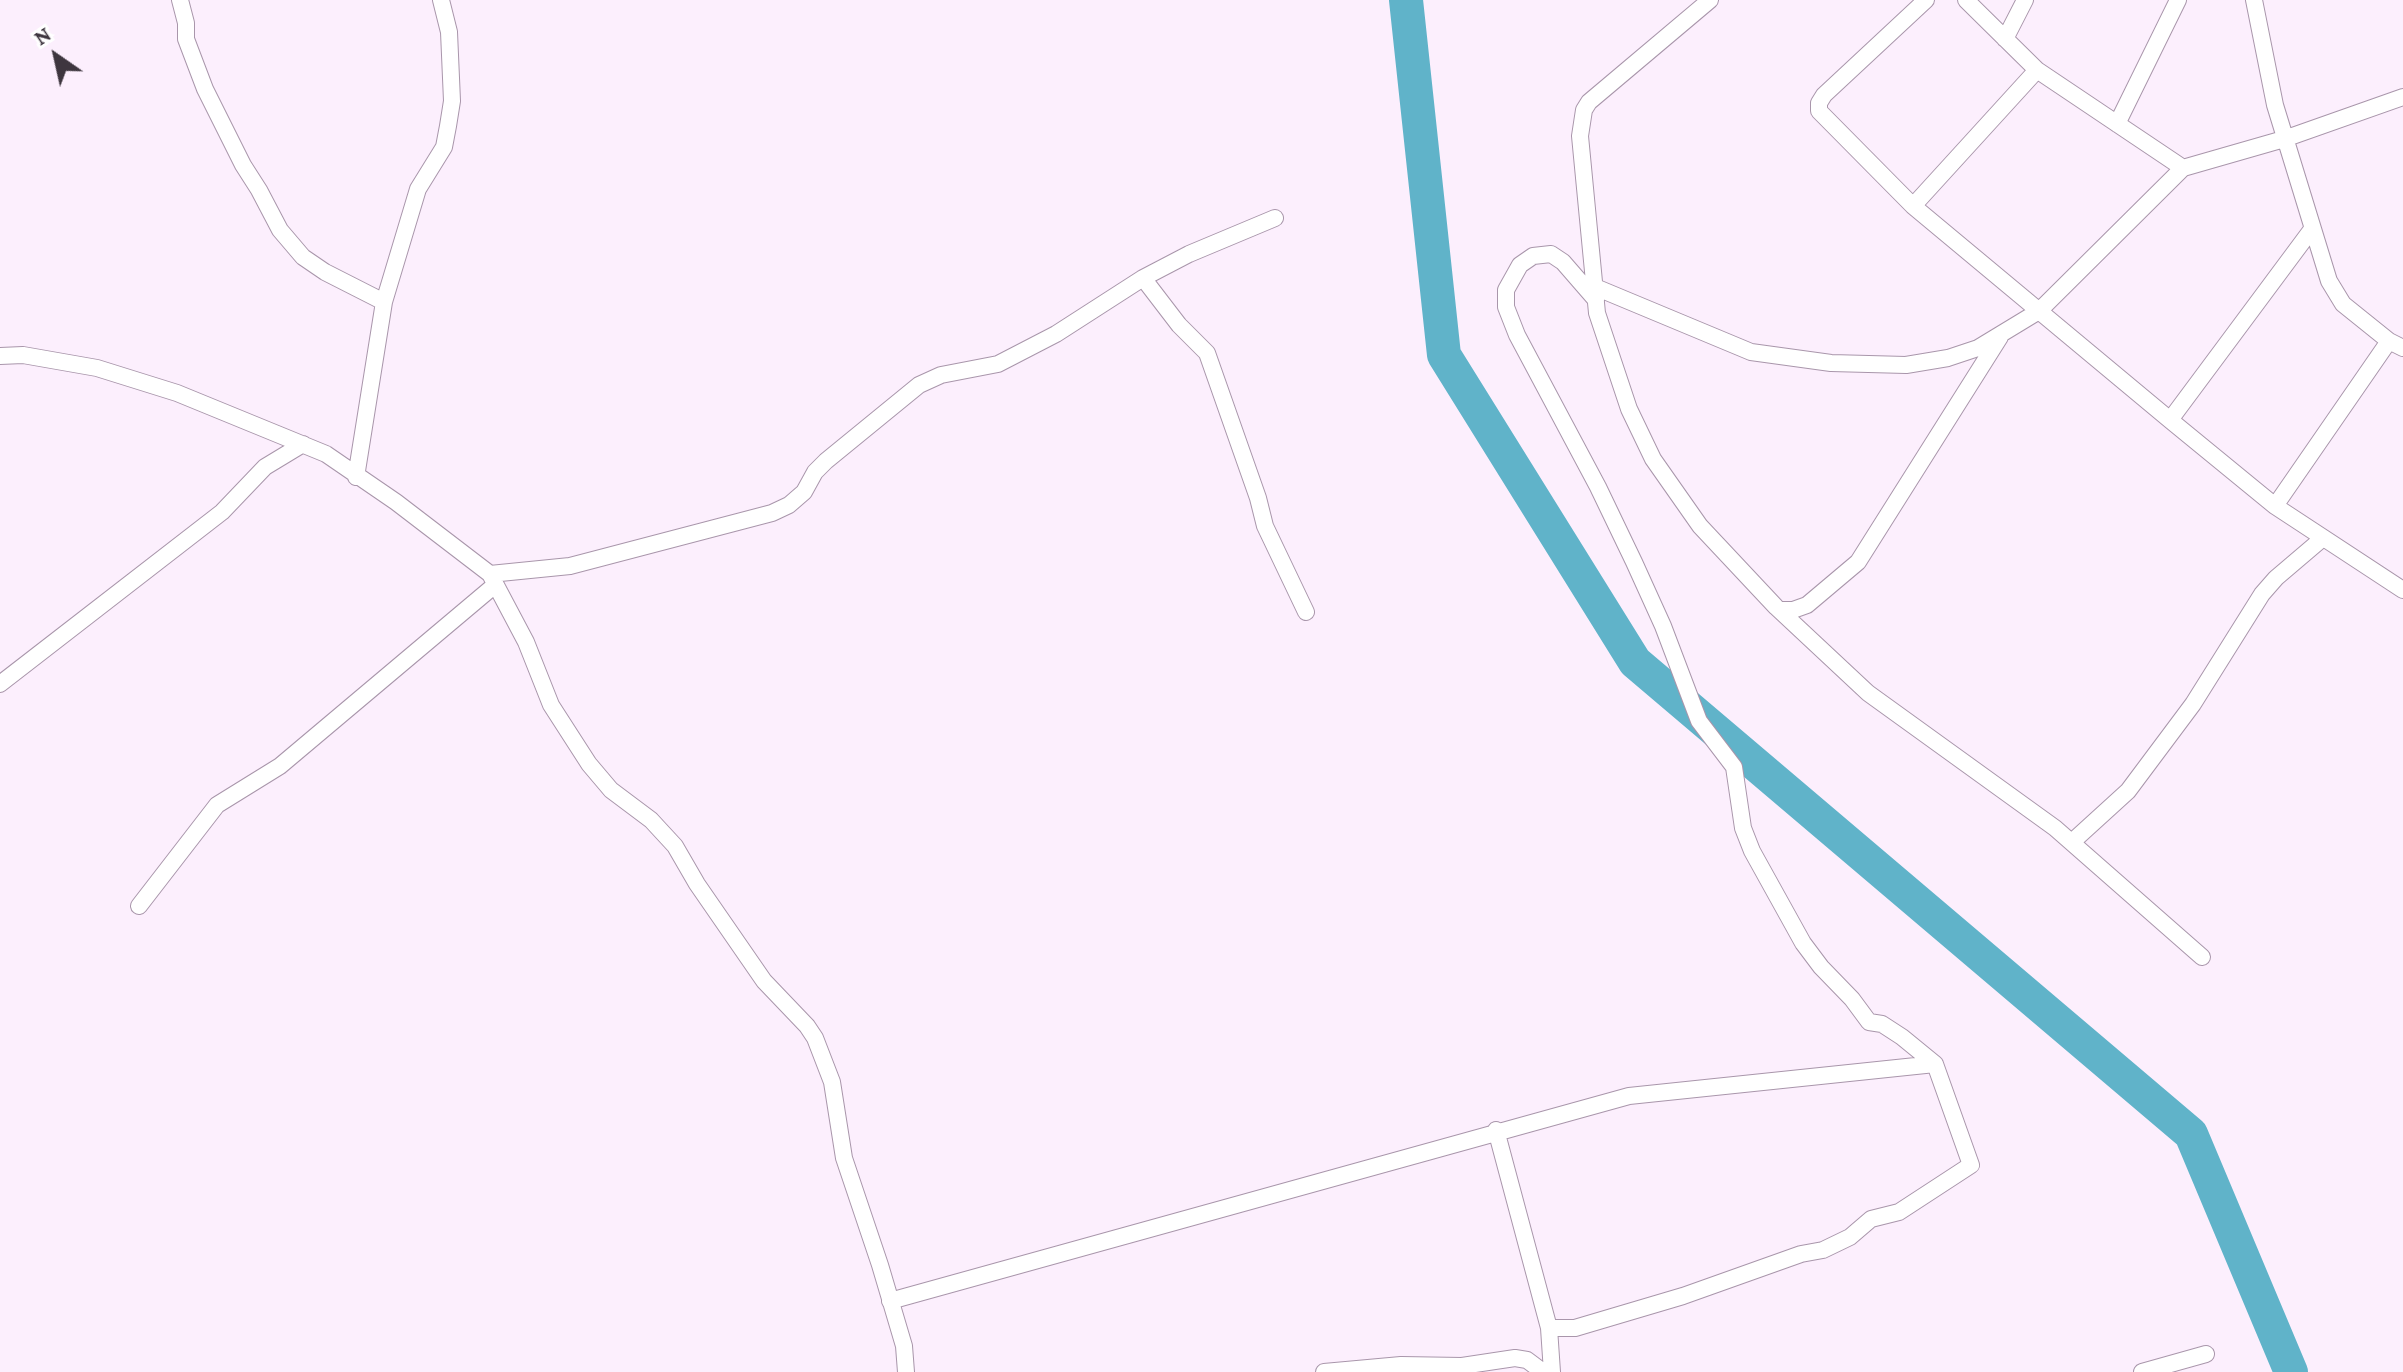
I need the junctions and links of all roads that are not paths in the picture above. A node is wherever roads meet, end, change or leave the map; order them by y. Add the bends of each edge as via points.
1 (180, 0) edge
2 (441, 0) edge
3 (1710, 0) edge
4 (1926, 0) edge
5 (1966, 0) edge
6 (2025, 0) edge
7 (2178, 0) edge
8 (2254, 0) edge
9 (2005, 39) junction
10 (2037, 70) junction
11 (2403, 97) edge
12 (2117, 124) junction
13 (2284, 139) junction
14 (2183, 168) junction
15 (1913, 206) junction
16 (1275, 218) dead end
17 (2312, 229) junction
18 (1143, 278) junction
19 (1596, 294) junction
20 (384, 302) junction
21 (2039, 311) junction
22 (2003, 333) junction
23 (2396, 345) edge
24 (0, 356) edge
25 (2170, 420) junction
26 (303, 444) junction
27 (356, 477) junction
28 (2275, 506) junction
29 (2323, 538) junction
30 (493, 579) junction
31 (2403, 590) edge
32 (1782, 610) junction
33 (1306, 612) dead end
34 (0, 684) edge
35 (2072, 842) junction
36 (139, 906) dead end
37 (2202, 957) dead end
38 (1935, 1064) junction
39 (1496, 1130) junction
40 (890, 1301) junction
41 (1549, 1328) junction
42 (2206, 1354) dead end
43 (906, 1372) edge
44 (1324, 1372) edge
45 (1543, 1372) edge
46 (1552, 1372) edge
47 (2142, 1372) edge

1 - 20 street via 186,39 205,89 280,230 303,257
2 - 20 street via 449,32 452,101 444,147 418,189
3 - 19 street via 1584,110 1580,136
4 - 15 street via 1819,103 1819,111
5 - 9 street
6 - 9 street
7 - 12 street
8 - 13 street
9 - 10 street
10 - 12 street
10 - 15 street
11 - 13 street
12 - 14 street
13 - 14 street
13 - 17 street
14 - 21 street
15 - 21 street
16 - 18 street
17 - 23 street via 2335,293
17 - 25 street
18 - 30 street via 998,364 941,375 919,385 826,461 804,492 772,513 570,566
18 - 33 street via 1207,353 1265,526
19 - 22 street via 1751,352 1831,363 1906,365 1948,358
19 - 32 street via 1629,409 1653,459 1700,526
19 - 38 street via 1551,254 1533,256 1520,265 1506,290 1506,307 1616,524 1699,721 1734,767 1752,851 1803,943 1869,1022 1882,1024
20 - 27 street
21 - 22 street
21 - 25 street
22 - 32 street via 1858,562 1807,605
23 - 28 street
24 - 26 street via 97,368 177,393
25 - 28 street
26 - 27 street
26 - 34 street via 265,467 222,512
27 - 30 street
28 - 29 street
29 - 31 street
29 - 35 street via 2262,594 2193,704 2128,791
30 - 36 street via 280,766 217,805
30 - 40 street via 551,705 589,764 675,846 755,970 815,1038 834,1091 844,1158
32 - 35 street via 1868,693
35 - 37 street
38 - 39 street via 1629,1096
38 - 41 street via 1971,1165 1899,1212 1871,1219 1823,1250 1575,1328
39 - 40 street
39 - 41 street
40 - 43 street
41 - 46 street
42 - 47 street
44 - 45 street via 1462,1366 1515,1358

